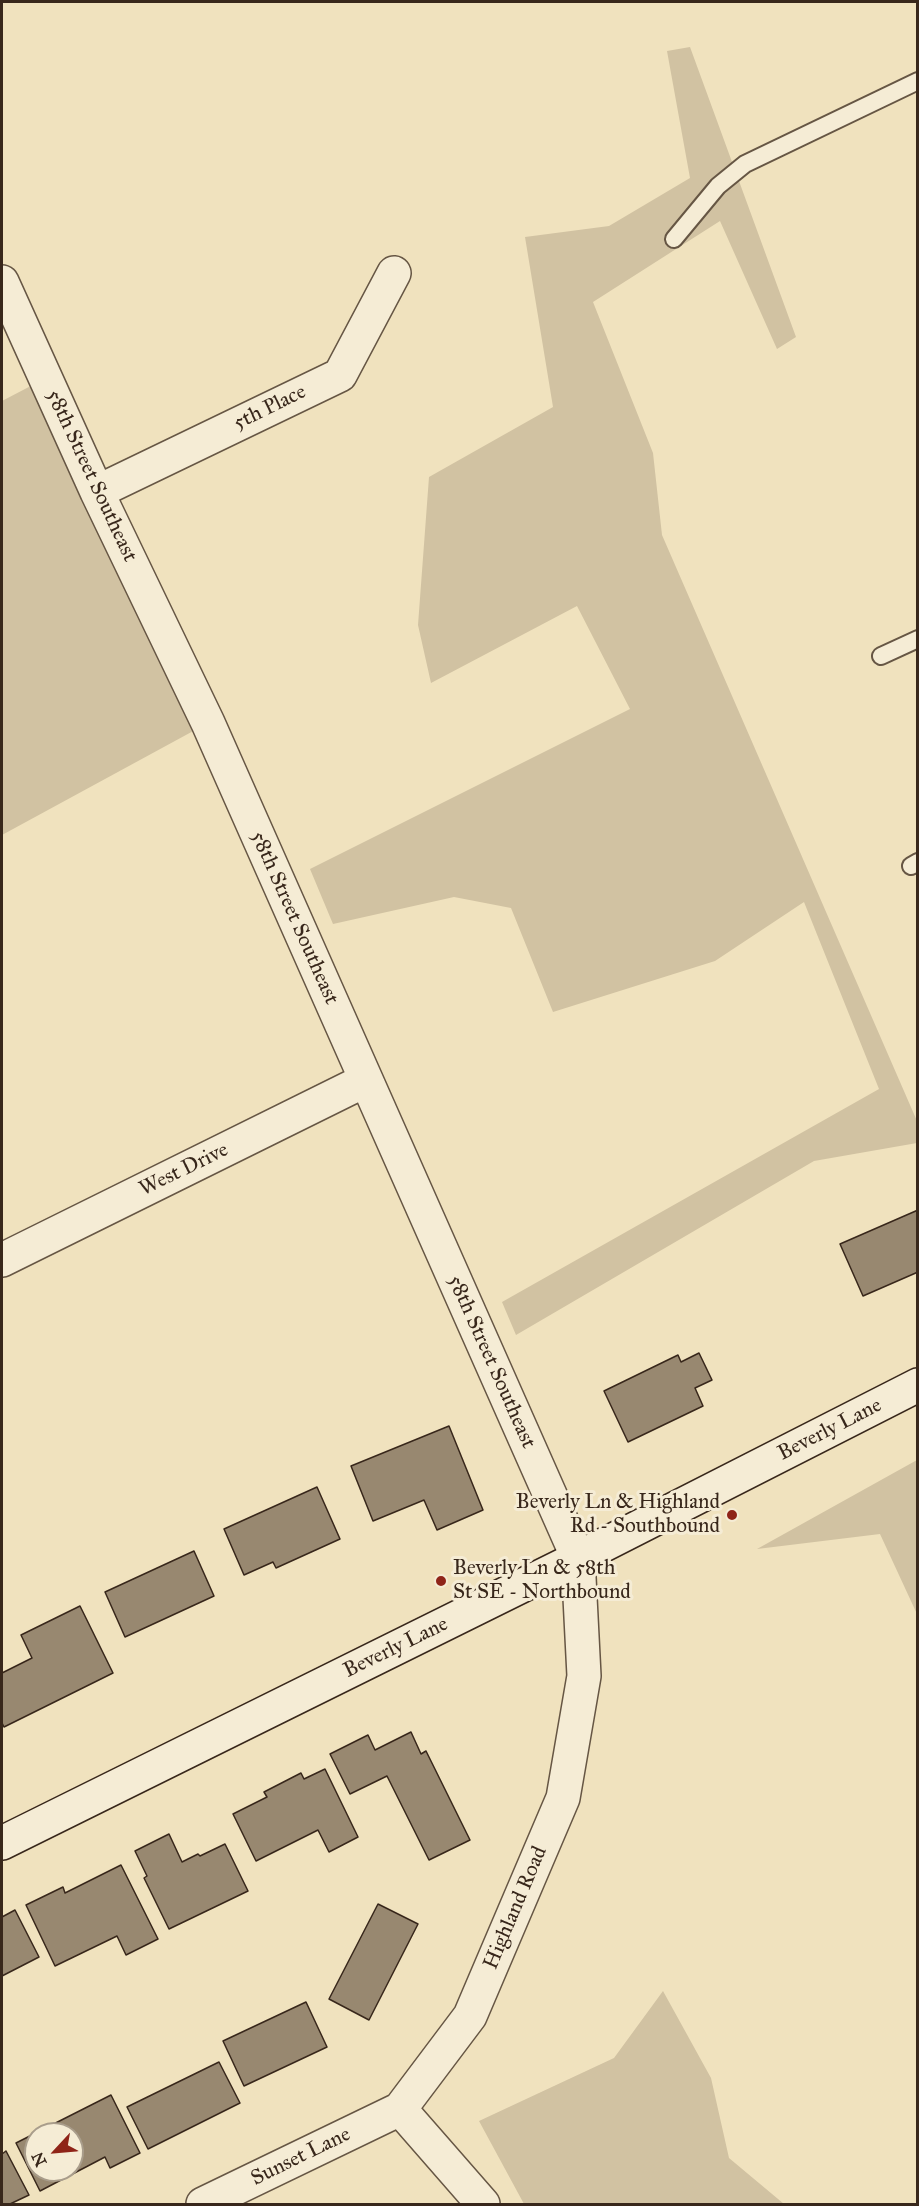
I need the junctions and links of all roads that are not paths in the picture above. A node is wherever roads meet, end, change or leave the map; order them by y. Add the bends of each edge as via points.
1 (918, 81) edge
2 (674, 239) dead end
3 (394, 273) dead end
4 (2, 282) edge
5 (97, 492) junction
6 (918, 639) edge
7 (881, 656) dead end
8 (366, 1080) junction
9 (2, 1260) edge
10 (918, 1385) edge
11 (578, 1558) junction
12 (2, 1843) edge
13 (400, 2109) junction
14 (203, 2205) edge
15 (483, 2205) edge

1 - 2 lane via 745,164 718,186
3 - 5 street, 5th Place via 340,375
4 - 5 street, 58th Street Southeast
5 - 8 street, 58th Street Southeast via 208,723
6 - 7 lane
8 - 9 street, West Drive
8 - 11 street, 58th Street Southeast
10 - 11 street, Beverly Lane
11 - 12 street, Beverly Lane
11 - 13 street, Highland Road via 584,1676 563,1798 470,2016
13 - 14 street, Sunset Lane
13 - 15 street

